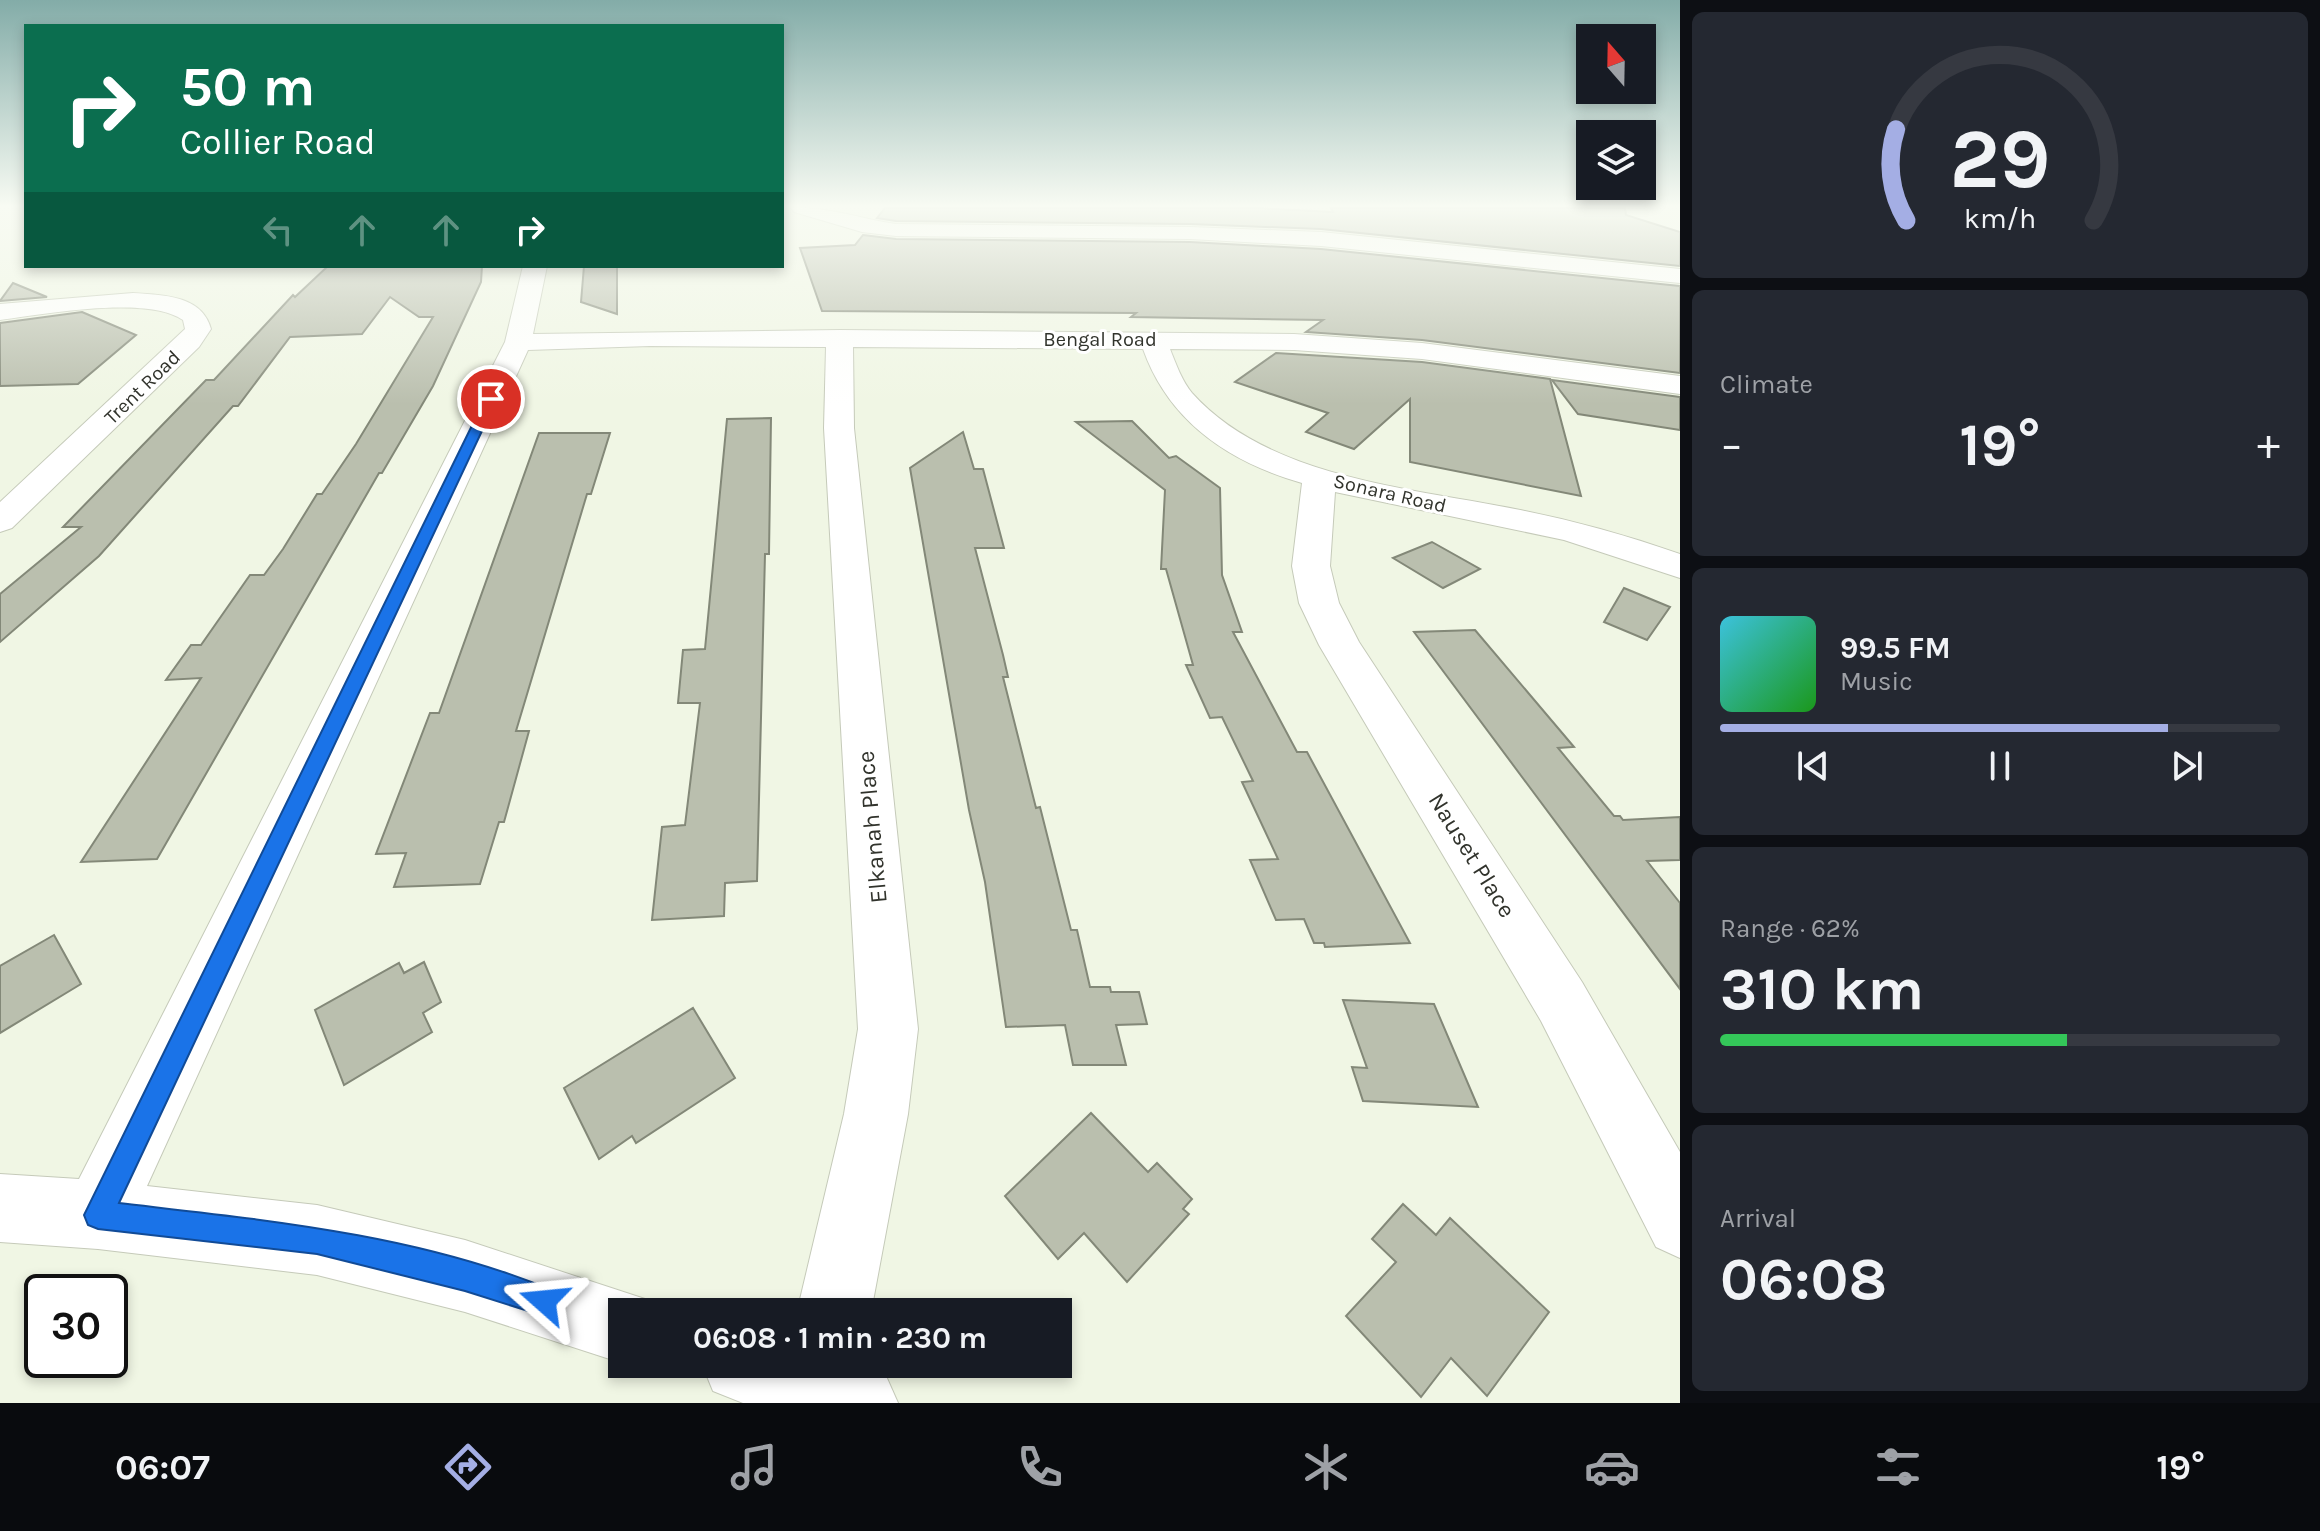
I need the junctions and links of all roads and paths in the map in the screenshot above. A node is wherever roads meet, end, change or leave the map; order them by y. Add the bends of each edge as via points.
1 (533, 273) edge
2 (1659, 273) edge
3 (1680, 276) edge
4 (0, 312) edge
5 (840, 338) junction
6 (1153, 339) junction
7 (518, 342) junction
8 (1680, 385) edge
9 (1319, 477) junction
10 (0, 521) edge
11 (1680, 567) edge
12 (0, 1208) edge
13 (98, 1215) junction
14 (1680, 1223) edge
15 (837, 1298) edge
16 (608, 1322) edge
17 (802, 1378) edge
18 (833, 1385) edge

1 - 7 street
2 - 3 street
4 - 10 street, Trent Road via 143,301 185,309 195,317 198,329
5 - 6 street, Bengal Road
5 - 7 street, Bengal Road
5 - 15 street, Elkanah Place via 839,428 888,1029 876,1114
6 - 8 street, Bengal Road via 1422,351
6 - 9 street, Sonara Road via 1169,380 1207,423 1271,460
7 - 13 street
9 - 11 street, Sonara Road via 1559,528
9 - 14 street, Nauset Place via 1311,566 1319,603 1340,645 1563,999
12 - 13 street
13 - 16 street via 317,1240 465,1276
17 - 18 street

